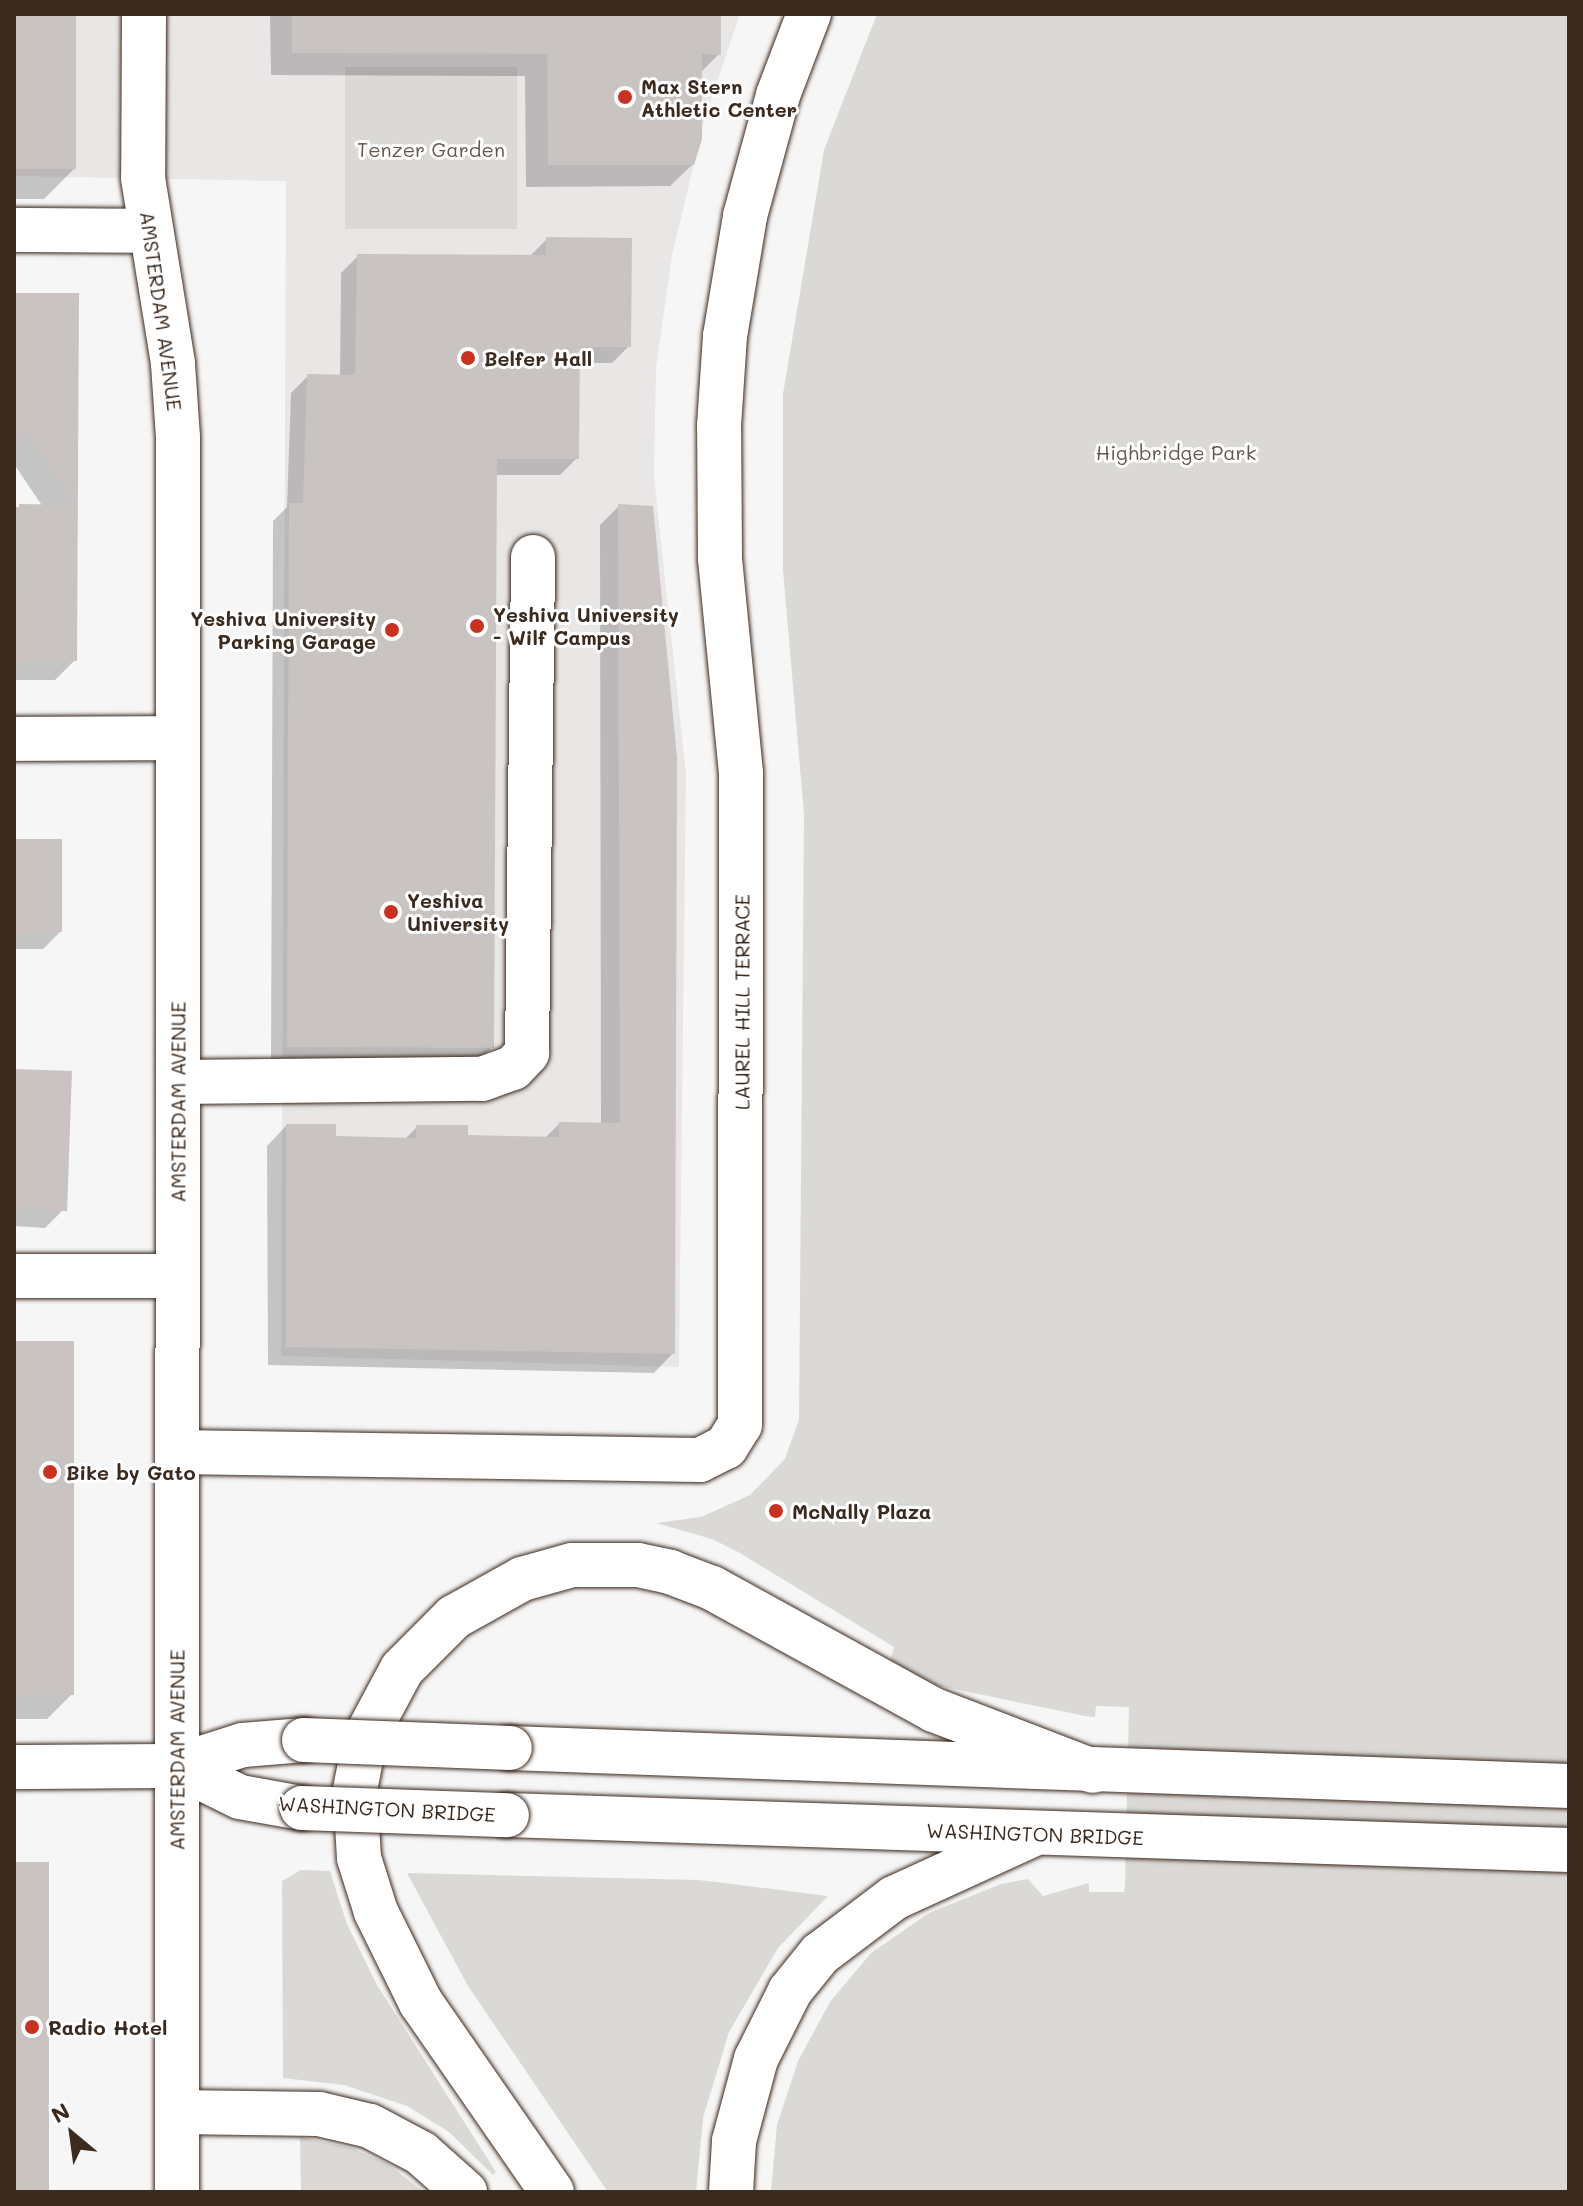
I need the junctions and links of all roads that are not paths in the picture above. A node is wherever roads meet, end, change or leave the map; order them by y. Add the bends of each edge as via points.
1 (144, 14) edge
2 (809, 14) edge
3 (14, 230) edge
4 (148, 231) junction
5 (533, 557) dead end
6 (178, 738) junction
7 (14, 739) edge
8 (178, 1082) junction
9 (14, 1276) edge
10 (178, 1276) junction
11 (177, 1452) junction
12 (177, 1766) junction
13 (14, 1767) edge
14 (1093, 1771) junction
15 (1569, 1786) edge
16 (1034, 1834) junction
17 (1569, 1850) edge
18 (177, 2112) junction
19 (177, 2192) edge
20 (465, 2192) edge
21 (552, 2192) edge
22 (731, 2192) edge

1 - 4 main road, AMSTERDAM AVENUE via 143,178
2 - 11 main road, LAUREL HILL TERRACE via 751,187 725,336 719,426 720,558 741,773 740,1425 726,1447 700,1460
3 - 4 main road
4 - 6 main road, AMSTERDAM AVENUE via 177,400
5 - 8 main road via 527,1053 513,1068 482,1079
6 - 7 main road
6 - 8 main road, AMSTERDAM AVENUE
8 - 10 main road, AMSTERDAM AVENUE
9 - 10 main road
10 - 11 main road, AMSTERDAM AVENUE
11 - 12 main road, AMSTERDAM AVENUE
12 - 13 main road
12 - 14 main road, bridge via 243,1745 304,1740
12 - 16 main road, WASHINGTON BRIDGE, bridge via 240,1797 302,1808
12 - 18 main road, AMSTERDAM AVENUE
14 - 15 main road
14 - 21 main road via 952,1719 712,1588 670,1572 638,1565 572,1565 522,1579 454,1617 402,1669 365,1738 355,1790 359,1858 376,1912 421,2003
16 - 17 main road, WASHINGTON BRIDGE
16 - 22 main road via 894,1898 820,1954 784,2001 756,2059 734,2141
18 - 19 main road, AMSTERDAM AVENUE
18 - 20 main road via 319,2114 361,2124 421,2153

